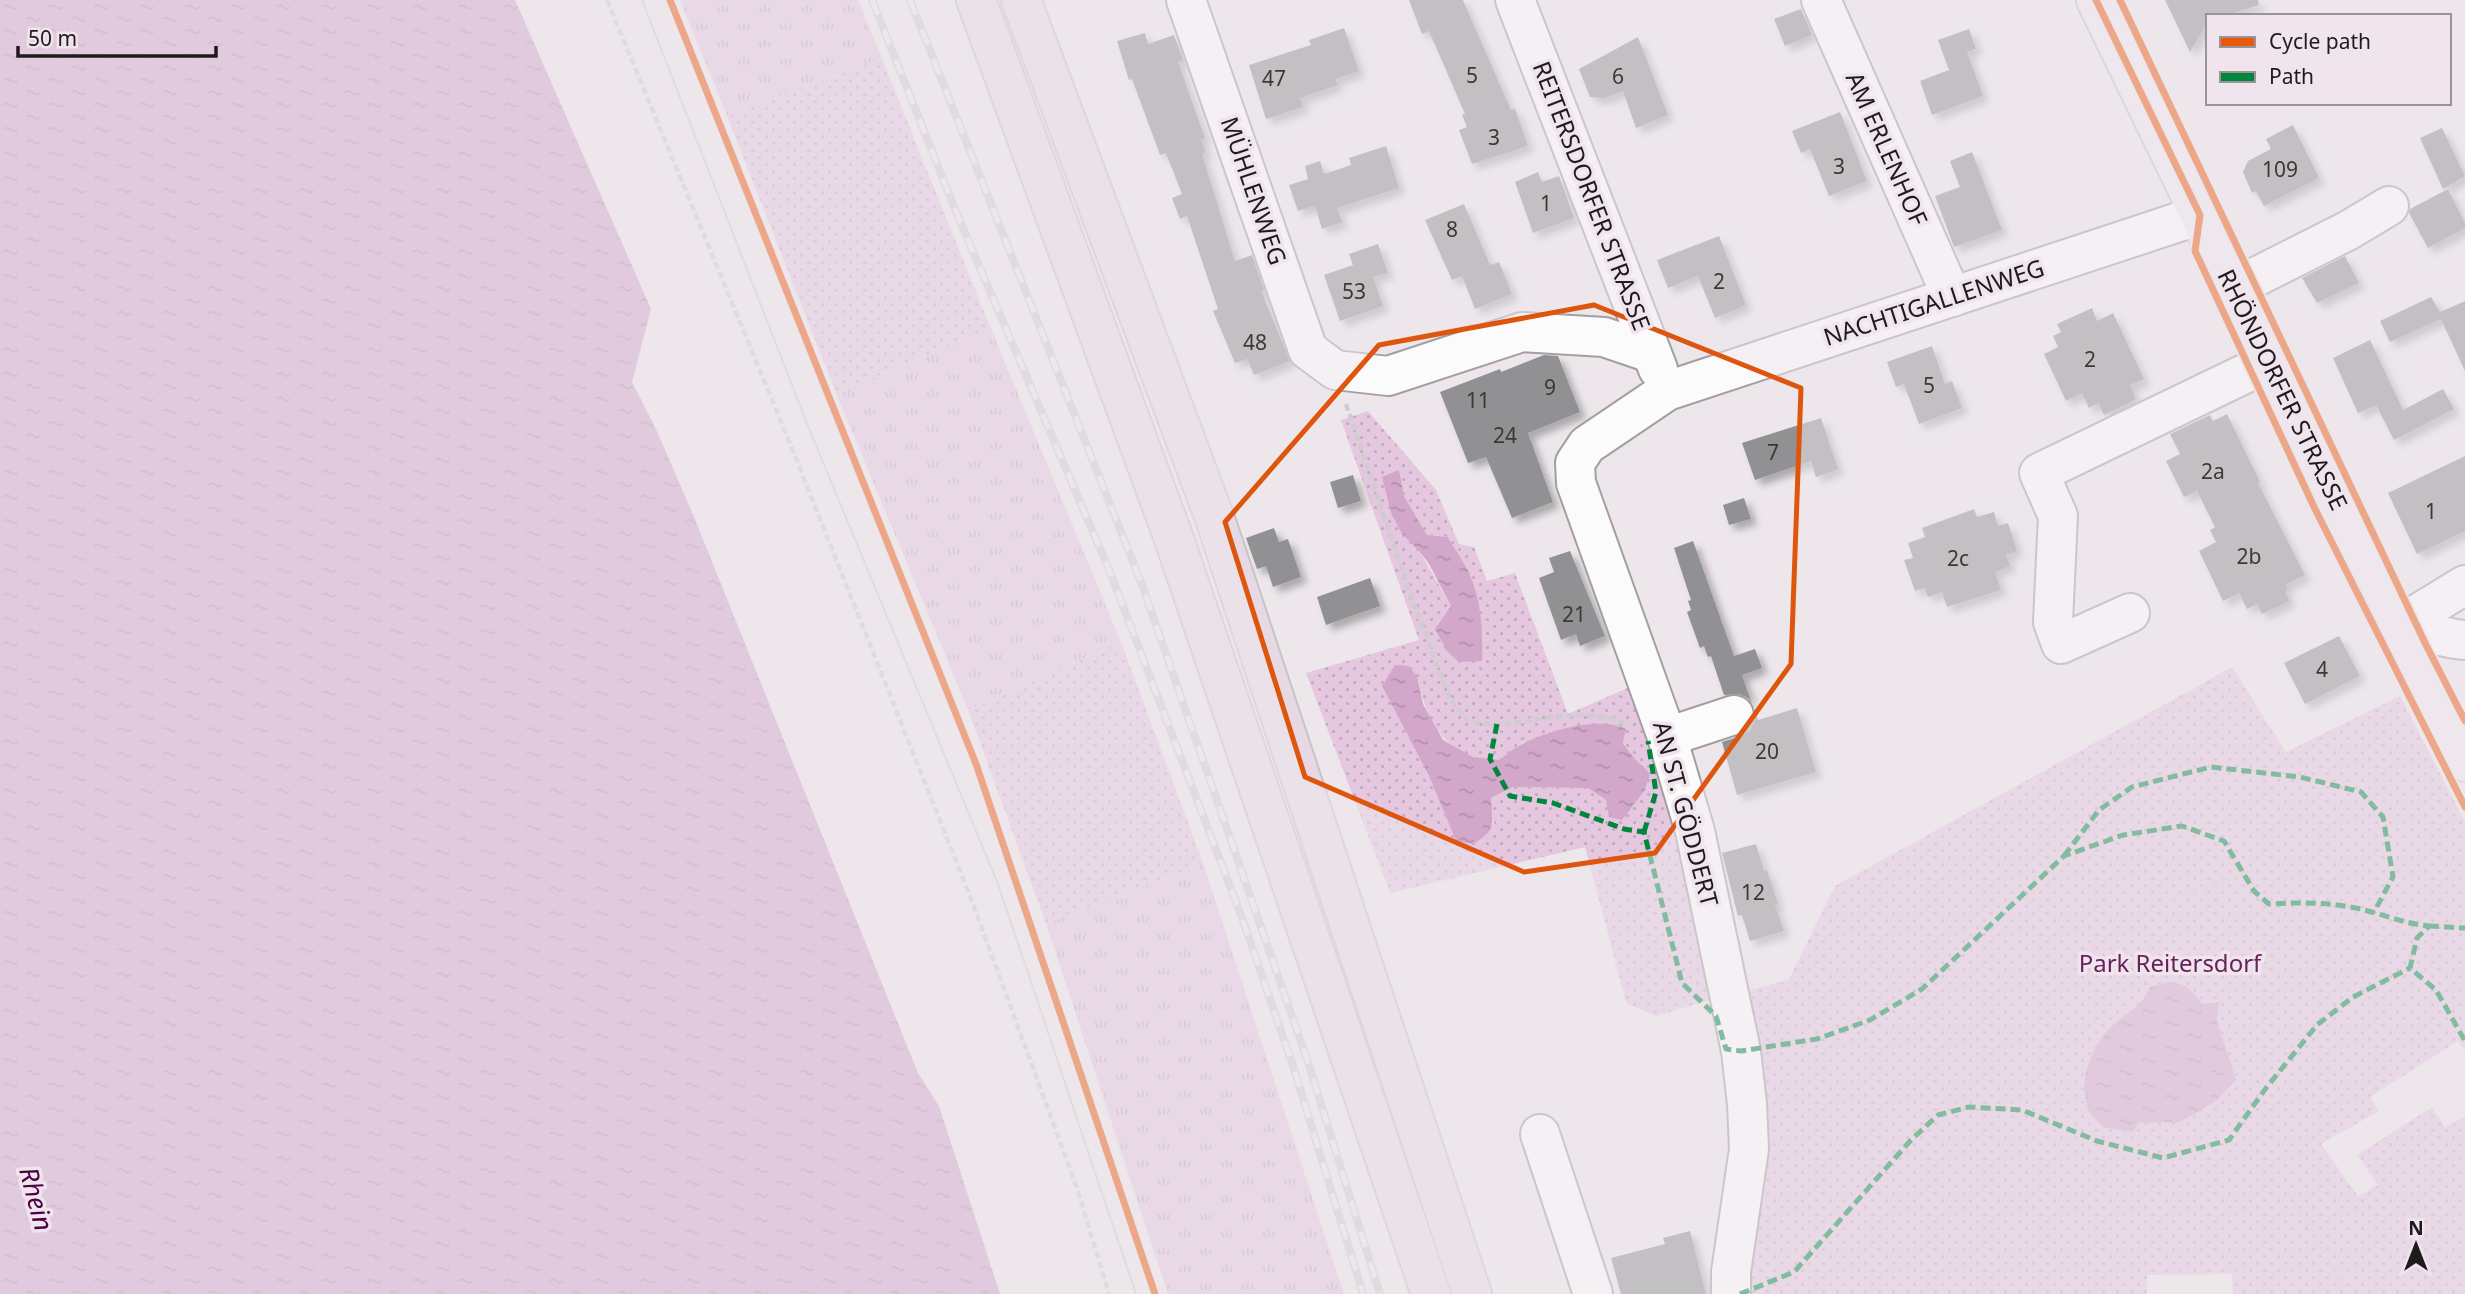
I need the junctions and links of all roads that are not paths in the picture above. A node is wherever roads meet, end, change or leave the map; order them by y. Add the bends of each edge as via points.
1 (976, 0) edge
2 (1021, 0) edge
3 (1186, 0) edge
4 (1515, 0) edge
5 (1821, 0) edge
6 (2096, 0) edge
7 (2389, 206) dead end
8 (2200, 215) junction
9 (2231, 290) junction
10 (1952, 297) junction
11 (1651, 353) junction
12 (2267, 363) junction
13 (1667, 391) junction
14 (2465, 585) edge
15 (2130, 613) dead end
16 (2398, 626) junction
17 (2465, 640) edge
18 (1734, 715) dead end
19 (1667, 738) junction
20 (2465, 762) edge
21 (1540, 1134) dead end
22 (1431, 1294) edge
23 (1472, 1294) edge
24 (1593, 1294) edge
25 (1731, 1294) edge

1 - 22 highway via 1174,539
2 - 23 highway via 1214,516
3 - 11 street, MÜHLENWEG via 1308,350 1335,370 1388,376 1522,332 1604,337
4 - 11 street, REITERSDORFER STRASSE
5 - 10 street, AM ERLENHOF
6 - 8 main road, RHÖNDORFER STRASSE
7 - 9 street
8 - 9 main road, RHÖNDORFER STRASSE
8 - 10 street, NACHTIGALLENWEG
9 - 12 main road, RHÖNDORFER STRASSE
10 - 13 street, NACHTIGALLENWEG
11 - 13 street, REITERSDORFER STRASSE
12 - 15 street via 2039,473 2058,516 2053,622 2061,644
12 - 16 main road, RHÖNDORFER STRASSE
13 - 19 street, AN ST. GÖDDERT via 1587,444 1575,463 1576,483
14 - 16 street
16 - 17 street
16 - 20 main road, RHÖNDORFER STRASSE
18 - 19 street
19 - 25 street, AN ST. GÖDDERT via 1695,831 1741,1051 1749,1149
21 - 24 street

